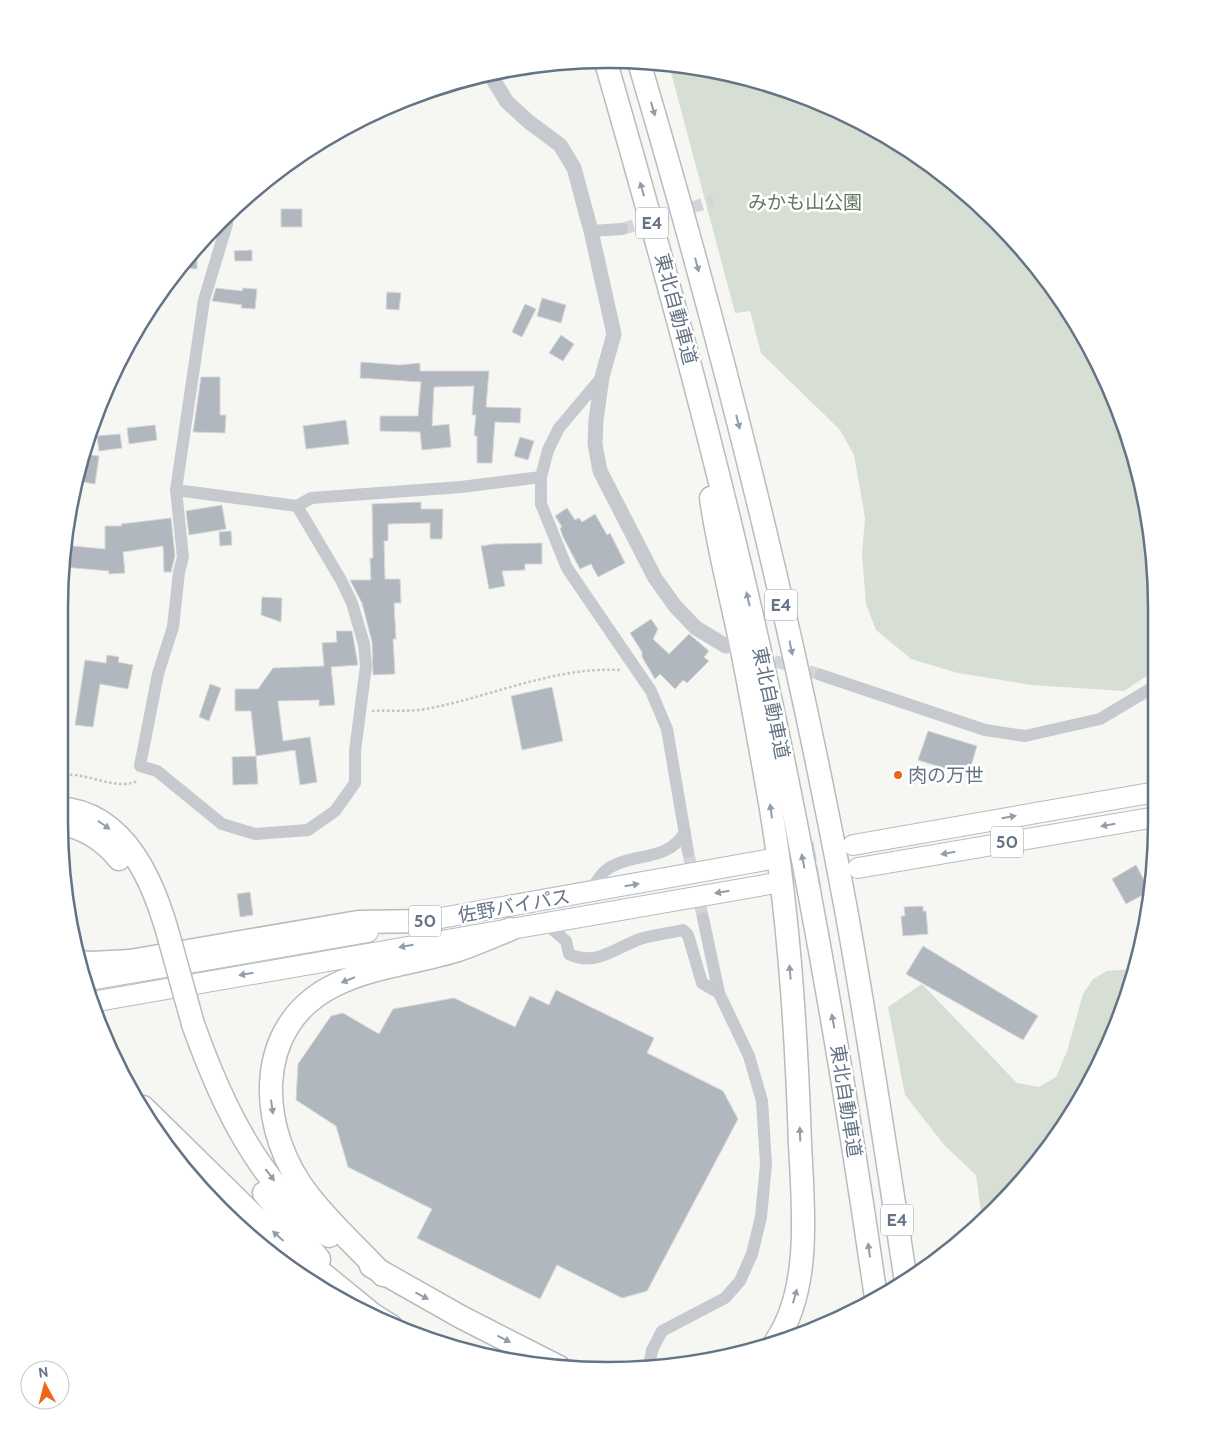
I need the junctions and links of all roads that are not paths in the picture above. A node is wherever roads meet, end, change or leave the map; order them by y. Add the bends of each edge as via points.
1 (607, 68) edge
2 (641, 69) edge
3 (493, 80) edge
4 (227, 225) edge
5 (622, 229) tunnel mouth
6 (591, 231) junction
7 (602, 377) junction
8 (696, 388) junction
9 (541, 477) junction
10 (176, 490) junction
11 (297, 506) junction
12 (726, 646) dead end
13 (821, 675) tunnel mouth
14 (1148, 690) edge
15 (1148, 793) edge
16 (68, 810) edge
17 (1148, 818) edge
18 (68, 827) edge
19 (685, 832) junction
20 (853, 845) tunnel mouth
21 (688, 852) tunnel mouth
22 (766, 860) tunnel mouth
23 (858, 868) tunnel mouth
24 (770, 884) tunnel mouth
25 (588, 893) junction
26 (703, 918) tunnel mouth
27 (428, 921) junction
28 (545, 923) junction
29 (511, 929) junction
30 (163, 943) junction
31 (86, 963) edge
32 (91, 980) edge
33 (719, 993) junction
34 (98, 1001) edge
35 (185, 1024) junction
36 (161, 1124) edge
37 (888, 1157) junction
38 (915, 1266) edge
39 (905, 1273) edge
40 (383, 1275) junction
41 (343, 1289) junction
42 (875, 1292) edge
43 (355, 1299) edge
44 (779, 1335) edge
45 (543, 1358) edge
46 (650, 1360) edge

8 -> 1 highway, 東北自動車道 / E4
2 -> 37 highway, 東北自動車道 / E4 via 717,339 788,636 844,901
3 - 6 street via 507,102 560,145 574,168
4 - 10 street via 204,300
5 - 6 street
6 - 7 street via 614,334
7 - 9 street via 560,428 548,450
7 - 12 street via 594,444 608,491 655,578 675,606 696,628
42 -> 8 highway, 東北自動車道 / E4 via 840,1058 791,800 738,557
44 -> 8 highway via 794,1300 801,1264 801,1158 793,1010 784,908 767,783 716,532
9 - 11 street via 461,487 311,498
9 - 19 street via 541,504 568,568 651,691 667,729
10 - 11 street
10 - 11 street via 183,557 173,628 158,674 140,766 157,771 222,824 254,834 308,830 334,812 355,783 355,752 366,666 364,644 352,603 327,553
13 - 14 street via 985,730 1025,736 1100,719
20 -> 15 highway, 50
16 -> 30 highway via 100,821 130,850 151,885
17 -> 23 highway, 50
18 - 30 highway via 90,834 115,855 138,890
19 - 21 street
19 - 25 street via 679,843 660,853 605,871
25 -> 22 highway, 佐野バイパス / 50
24 -> 28 highway, 佐野バイパス / 50
25 - 27 highway, 佐野バイパス / 50
26 - 33 street
27 - 31 highway via 358,922 130,961
27 - 32 highway, 佐野バイパス / 50
28 - 29 highway, 佐野バイパス / 50
28 - 33 street via 566,941 569,954 580,959 600,957 640,939 683,930 688,935 702,983
29 -> 34 highway, 佐野バイパス / 50
29 -> 40 highway via 458,950 368,972 335,985 308,1001 284,1031 278,1045 270,1089 276,1128 291,1165 310,1197
30 - 35 highway, bridge
33 - 46 street via 749,1056 762,1101 766,1164 761,1217 752,1254 740,1282 725,1298 662,1331
35 -> 40 highway via 243,1138 288,1199 316,1226
35 - 41 highway via 202,1089 227,1140 261,1190
41 -> 36 highway via 252,1214
37 - 38 highway
37 - 39 highway, 東北自動車道 / E4
40 -> 45 highway
41 - 43 highway

